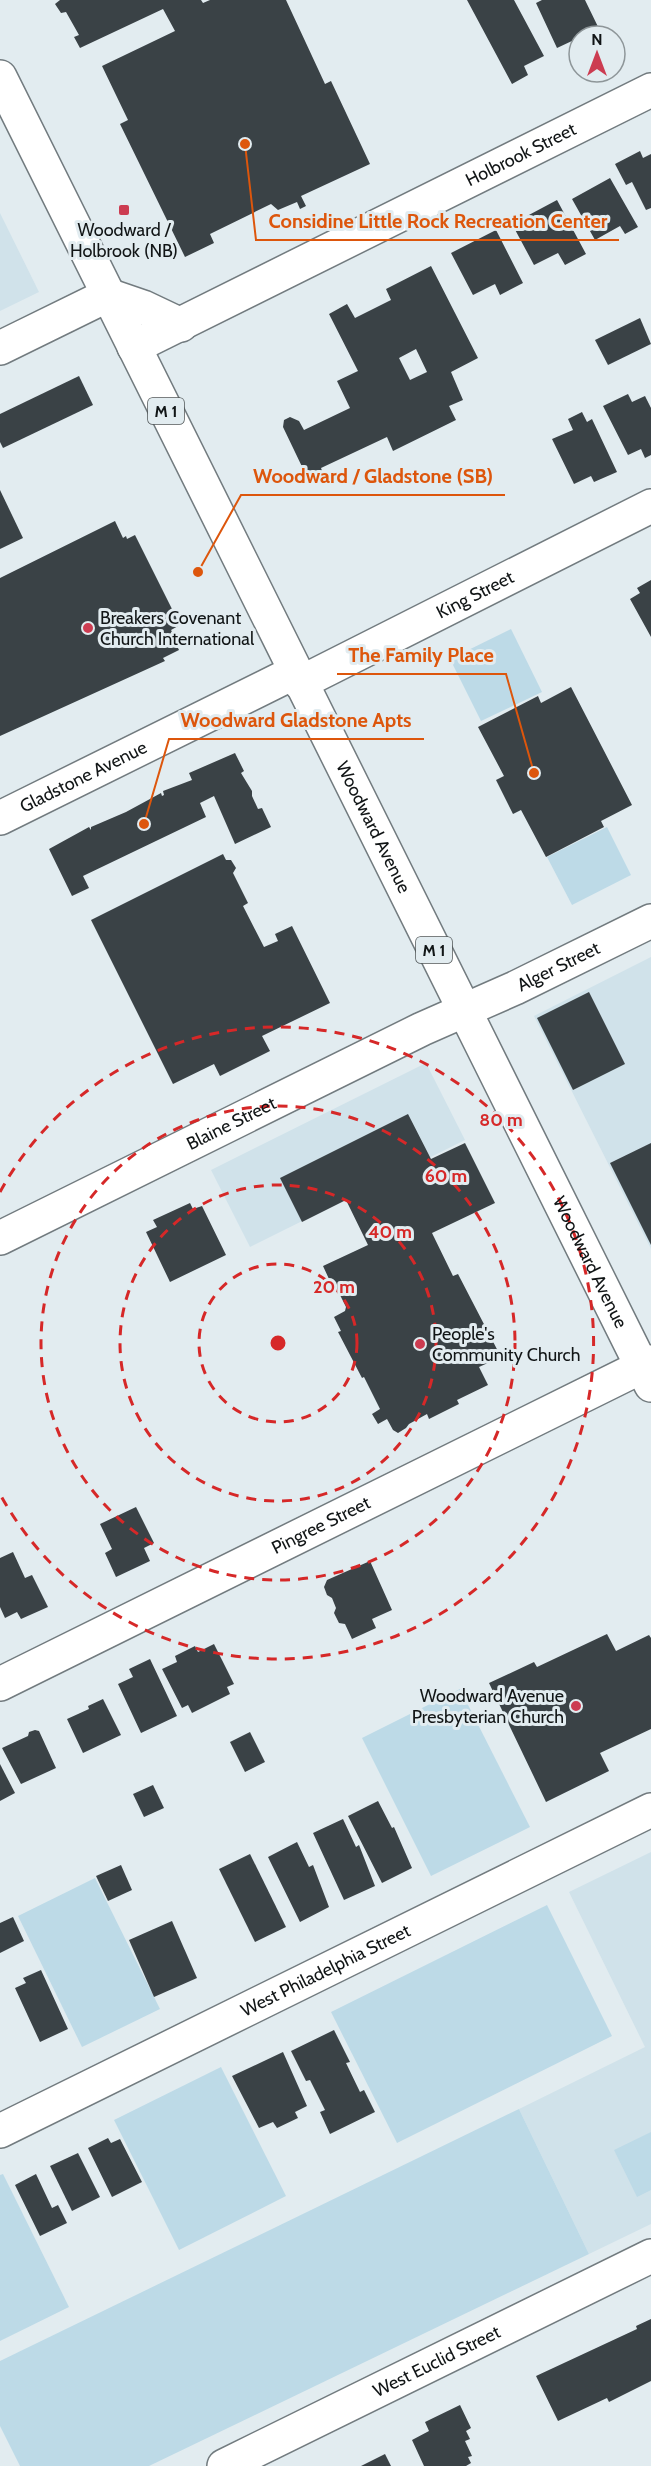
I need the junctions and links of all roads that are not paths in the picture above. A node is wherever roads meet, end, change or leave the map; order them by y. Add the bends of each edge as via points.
1 (0, 77) edge
2 (651, 90) edge
3 (108, 295) junction
4 (181, 325) junction
5 (134, 347) junction
6 (0, 348) edge
7 (651, 506) edge
8 (298, 677) junction
9 (0, 818) edge
10 (651, 921) edge
11 (464, 1011) junction
12 (0, 1238) edge
13 (648, 1372) edge
14 (0, 1684) edge
15 (651, 1810) edge
16 (0, 2131) edge
17 (651, 2256) edge
18 (224, 2466) edge

1 - 3 street, Woodward Avenue / M 1
2 - 4 street, Holbrook Street
3 - 4 street
3 - 5 street, Woodward Avenue / M 1
3 - 6 street
4 - 5 street, Holbrook Street
5 - 8 street, Woodward Avenue / M 1
7 - 8 street, King Street
8 - 9 street, Gladstone Avenue
8 - 11 street, Woodward Avenue / M 1
10 - 11 street, Alger Street
11 - 12 street, Blaine Street
11 - 13 street, Woodward Avenue / M 1
13 - 14 street, Pingree Street
15 - 16 street, West Philadelphia Street
17 - 18 street, West Euclid Street

